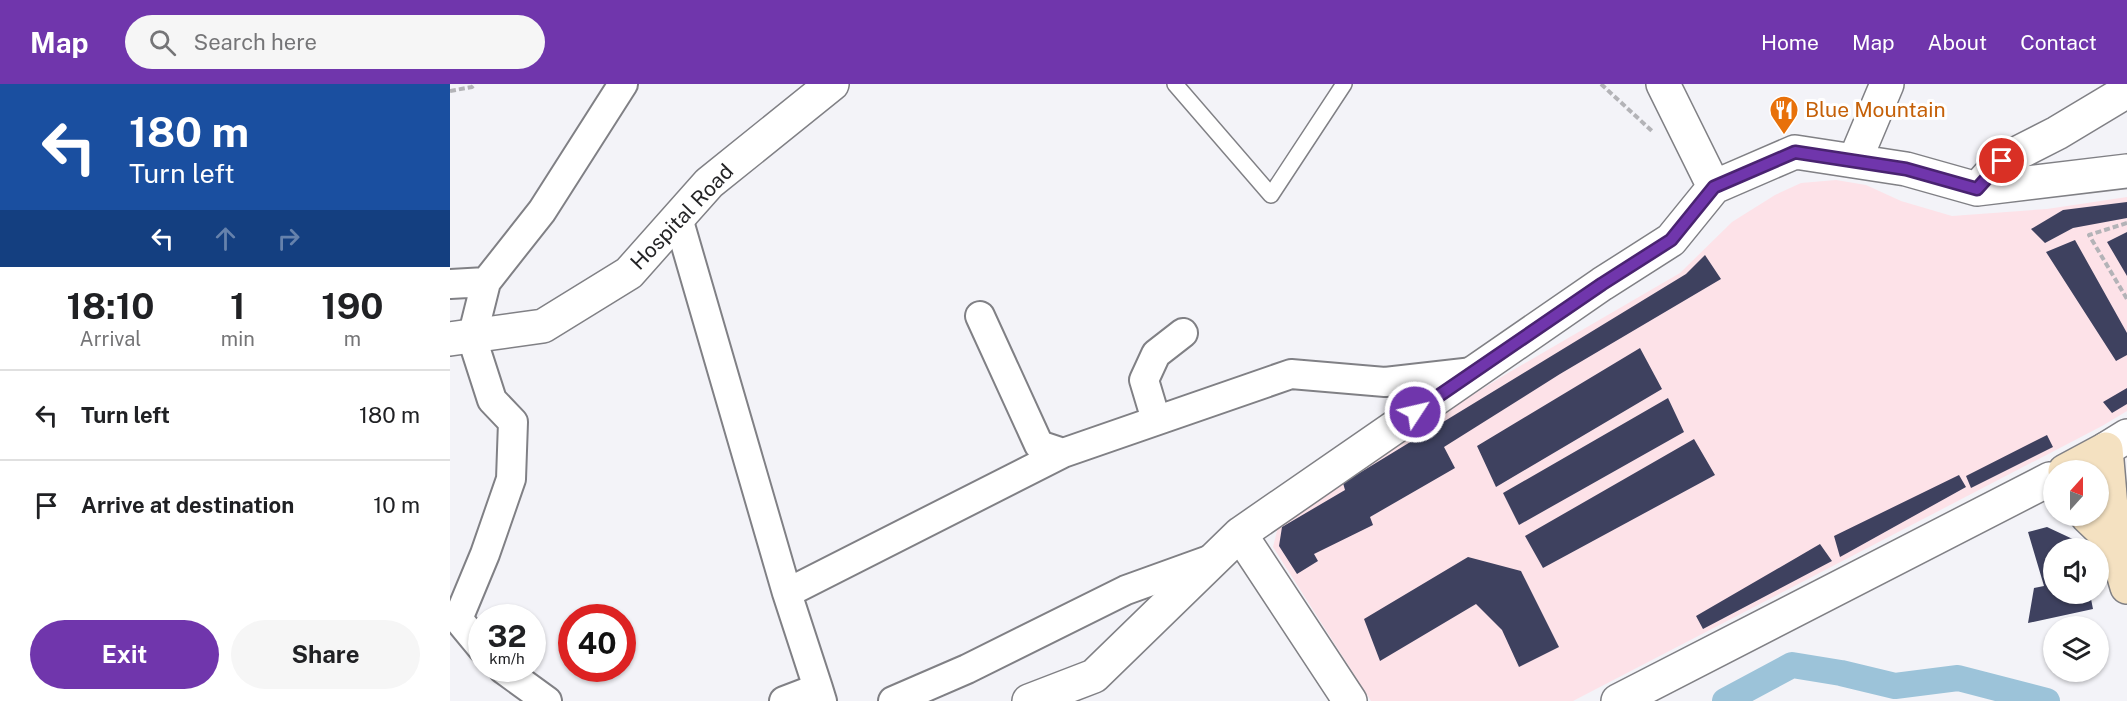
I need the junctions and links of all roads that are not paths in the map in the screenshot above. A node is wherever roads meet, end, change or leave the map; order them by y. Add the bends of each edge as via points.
1 (623, 84) edge
2 (832, 84) edge
3 (1175, 84) edge
4 (1344, 84) edge
5 (1663, 84) edge
6 (1887, 84) edge
7 (2127, 91) edge
8 (1855, 160) junction
9 (2127, 171) edge
10 (1714, 187) junction
11 (1977, 189) junction
12 (678, 218) junction
13 (486, 282) junction
14 (450, 284) edge
15 (980, 316) dead end
16 (1183, 333) dead end
17 (461, 339) edge
18 (1473, 372) junction
19 (1156, 420) junction
20 (2116, 443) edge
21 (1063, 453) junction
22 (2086, 460) edge
23 (2043, 483) edge
24 (2097, 526) edge
25 (1240, 534) junction
26 (2114, 542) junction
27 (1212, 559) junction
28 (2127, 587) edge
29 (787, 593) junction
30 (468, 632) edge
31 (1094, 676) junction
32 (521, 682) edge
33 (820, 695) edge
34 (547, 701) edge
35 (784, 701) edge
36 (893, 701) edge
37 (1029, 701) edge
38 (1061, 701) edge
39 (1350, 701) edge
40 (1618, 701) edge

1 - 13 street via 542,211
2 - 12 street, Hospital Road via 709,183
3 - 4 lane via 1270,195
5 - 10 street
6 - 8 street
7 - 11 street via 2002,161
8 - 10 street via 1795,152
8 - 11 street via 1906,169
9 - 11 street
10 - 18 street via 1671,240
12 - 17 street, Hospital Road via 629,273 543,326
12 - 29 street
13 - 14 street
13 - 17 street
15 - 21 street via 1039,445
16 - 19 street via 1156,354 1143,380
17 - 30 street via 492,400 513,422 511,479 458,620
18 - 19 street via 1384,382 1291,374
18 - 25 street
19 - 21 street
20 - 22 main road
20 - 26 main road
21 - 29 street
23 - 40 street
24 - 26 main road
25 - 27 street
25 - 39 street
26 - 28 main road
27 - 31 street
27 - 36 street via 1126,590
29 - 33 street
31 - 37 street
31 - 38 street
32 - 34 street
33 - 35 street

